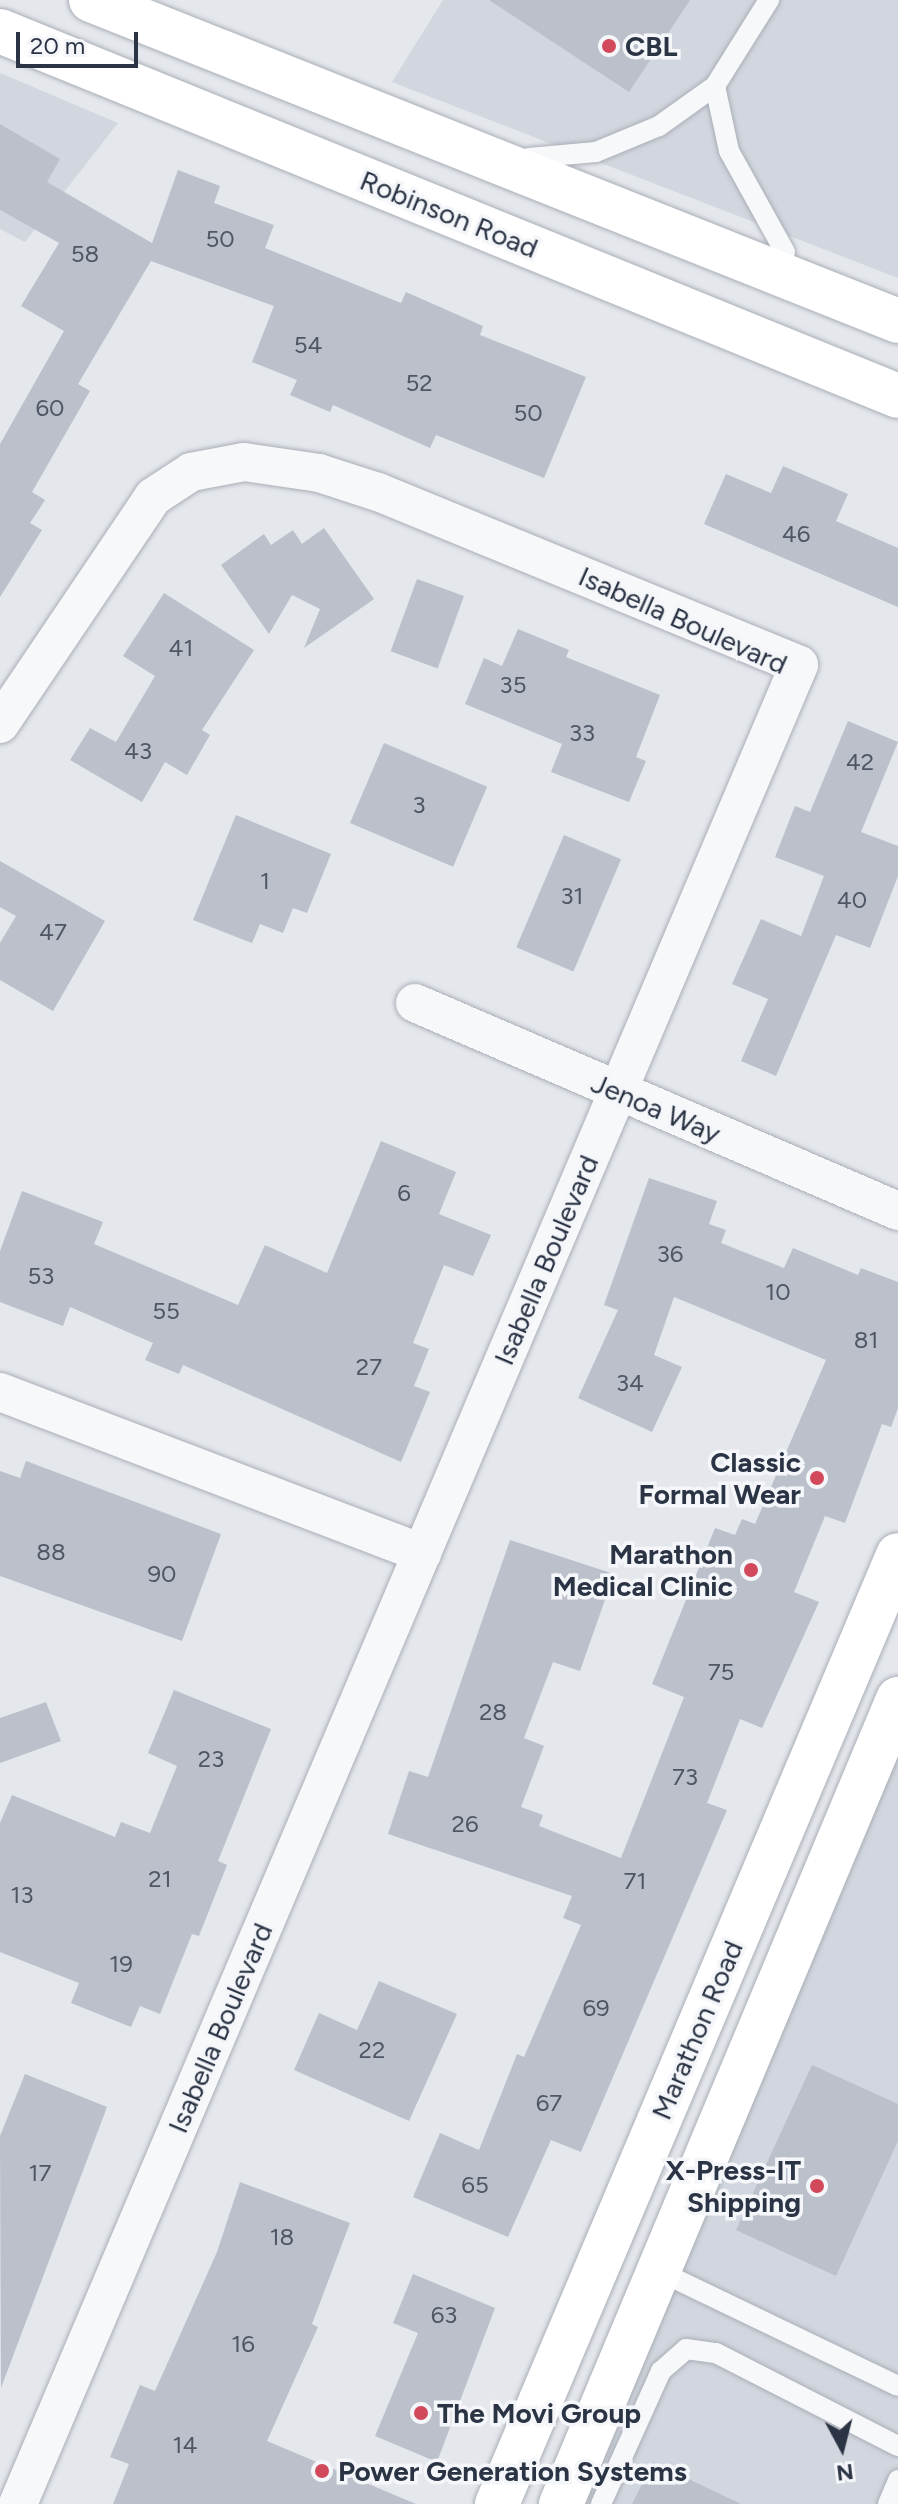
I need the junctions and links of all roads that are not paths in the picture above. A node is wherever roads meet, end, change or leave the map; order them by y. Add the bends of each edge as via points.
1 (91, 0) edge
2 (769, 0) edge
3 (0, 31) edge
4 (715, 86) junction
5 (521, 173) junction
6 (778, 273) junction
7 (898, 321) edge
8 (898, 396) edge
9 (0, 724) edge
10 (415, 1003) dead end
11 (617, 1092) junction
12 (898, 1211) edge
13 (0, 1392) edge
14 (422, 1553) junction
15 (898, 1555) edge
16 (898, 1699) edge
17 (659, 2271) junction
18 (898, 2386) edge
19 (898, 2446) edge
20 (898, 2480) edge
21 (18, 2504) edge
22 (497, 2504) edge
23 (561, 2504) edge
24 (601, 2504) edge
25 (888, 2504) edge

1 - 5 main road
2 - 4 lane
3 - 8 main road, Robinson Road
4 - 5 lane via 659,126 596,152 529,158
4 - 6 lane via 729,151 785,252
5 - 6 main road
6 - 7 main road
9 - 11 street, Isabella Boulevard via 153,497 191,472 244,462 319,473 378,492 799,665
10 - 11 street, Jenoa Way
11 - 12 street, Jenoa Way
11 - 14 street, Isabella Boulevard
13 - 14 street
14 - 21 street, Isabella Boulevard
15 - 22 main road, Marathon Road
16 - 17 main road, Marathon Road
17 - 18 lane
17 - 23 main road, Marathon Road
19 - 24 lane via 716,2353 686,2349 661,2371
20 - 25 lane

